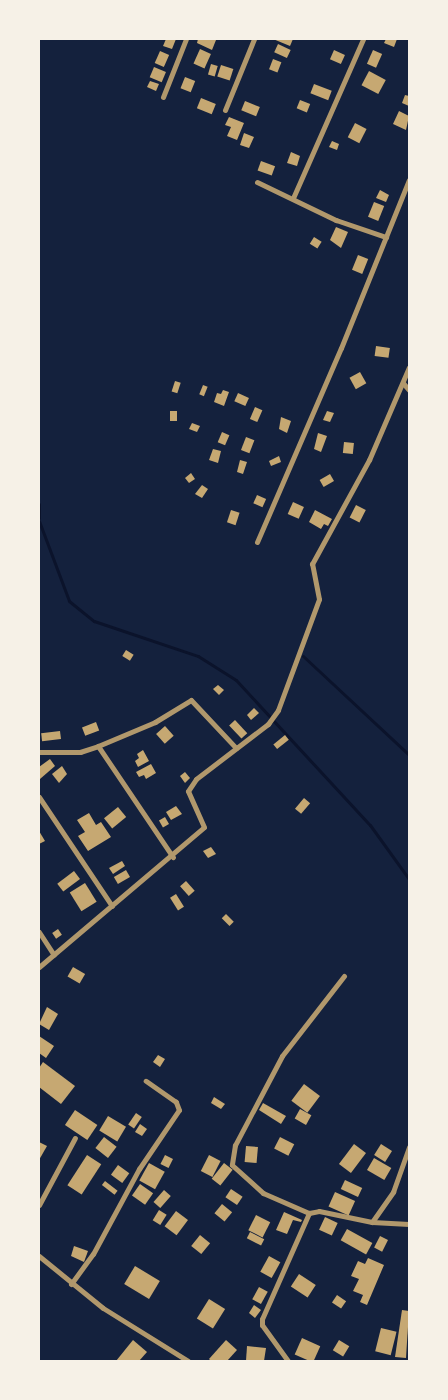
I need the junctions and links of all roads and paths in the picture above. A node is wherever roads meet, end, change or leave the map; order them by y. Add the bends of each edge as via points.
1 (186, 39) edge
2 (254, 39) edge
3 (363, 39) edge
4 (163, 97) dead end
5 (225, 110) dead end
6 (409, 180) edge
7 (257, 182) dead end
8 (294, 198) junction
9 (386, 237) junction
10 (409, 367) edge
11 (403, 383) junction
12 (409, 390) edge
13 (257, 542) dead end
14 (98, 746) junction
15 (236, 748) junction
16 (39, 752) edge
17 (39, 797) edge
18 (173, 857) junction
19 (112, 906) junction
20 (39, 932) edge
21 (54, 955) junction
22 (39, 967) edge
23 (344, 976) dead end
24 (146, 1081) dead end
25 (75, 1138) dead end
26 (409, 1147) edge
27 (39, 1205) edge
28 (310, 1213) junction
29 (372, 1222) junction
30 (409, 1224) edge
31 (39, 1256) edge
32 (70, 1284) junction
33 (188, 1361) edge
34 (288, 1361) edge

1 - 4 street
2 - 5 street
3 - 8 street
6 - 9 street
7 - 8 street
8 - 9 street via 336,220
9 - 13 street
10 - 11 street
11 - 12 street
11 - 15 street via 368,460 312,564 319,599 278,710 268,724
14 - 15 street via 156,722 191,700
14 - 16 street via 80,752
14 - 18 street
15 - 18 street via 196,779 188,791 204,827
17 - 19 street
18 - 19 street
19 - 21 street
20 - 21 street
21 - 22 street
23 - 28 street via 282,1056 235,1145 232,1165 263,1193
24 - 32 street via 176,1102 179,1110 140,1169 93,1254
25 - 27 street
26 - 29 street via 393,1192
28 - 29 street via 319,1211
28 - 34 street via 262,1318 262,1326
29 - 30 street
31 - 32 street
32 - 33 street

